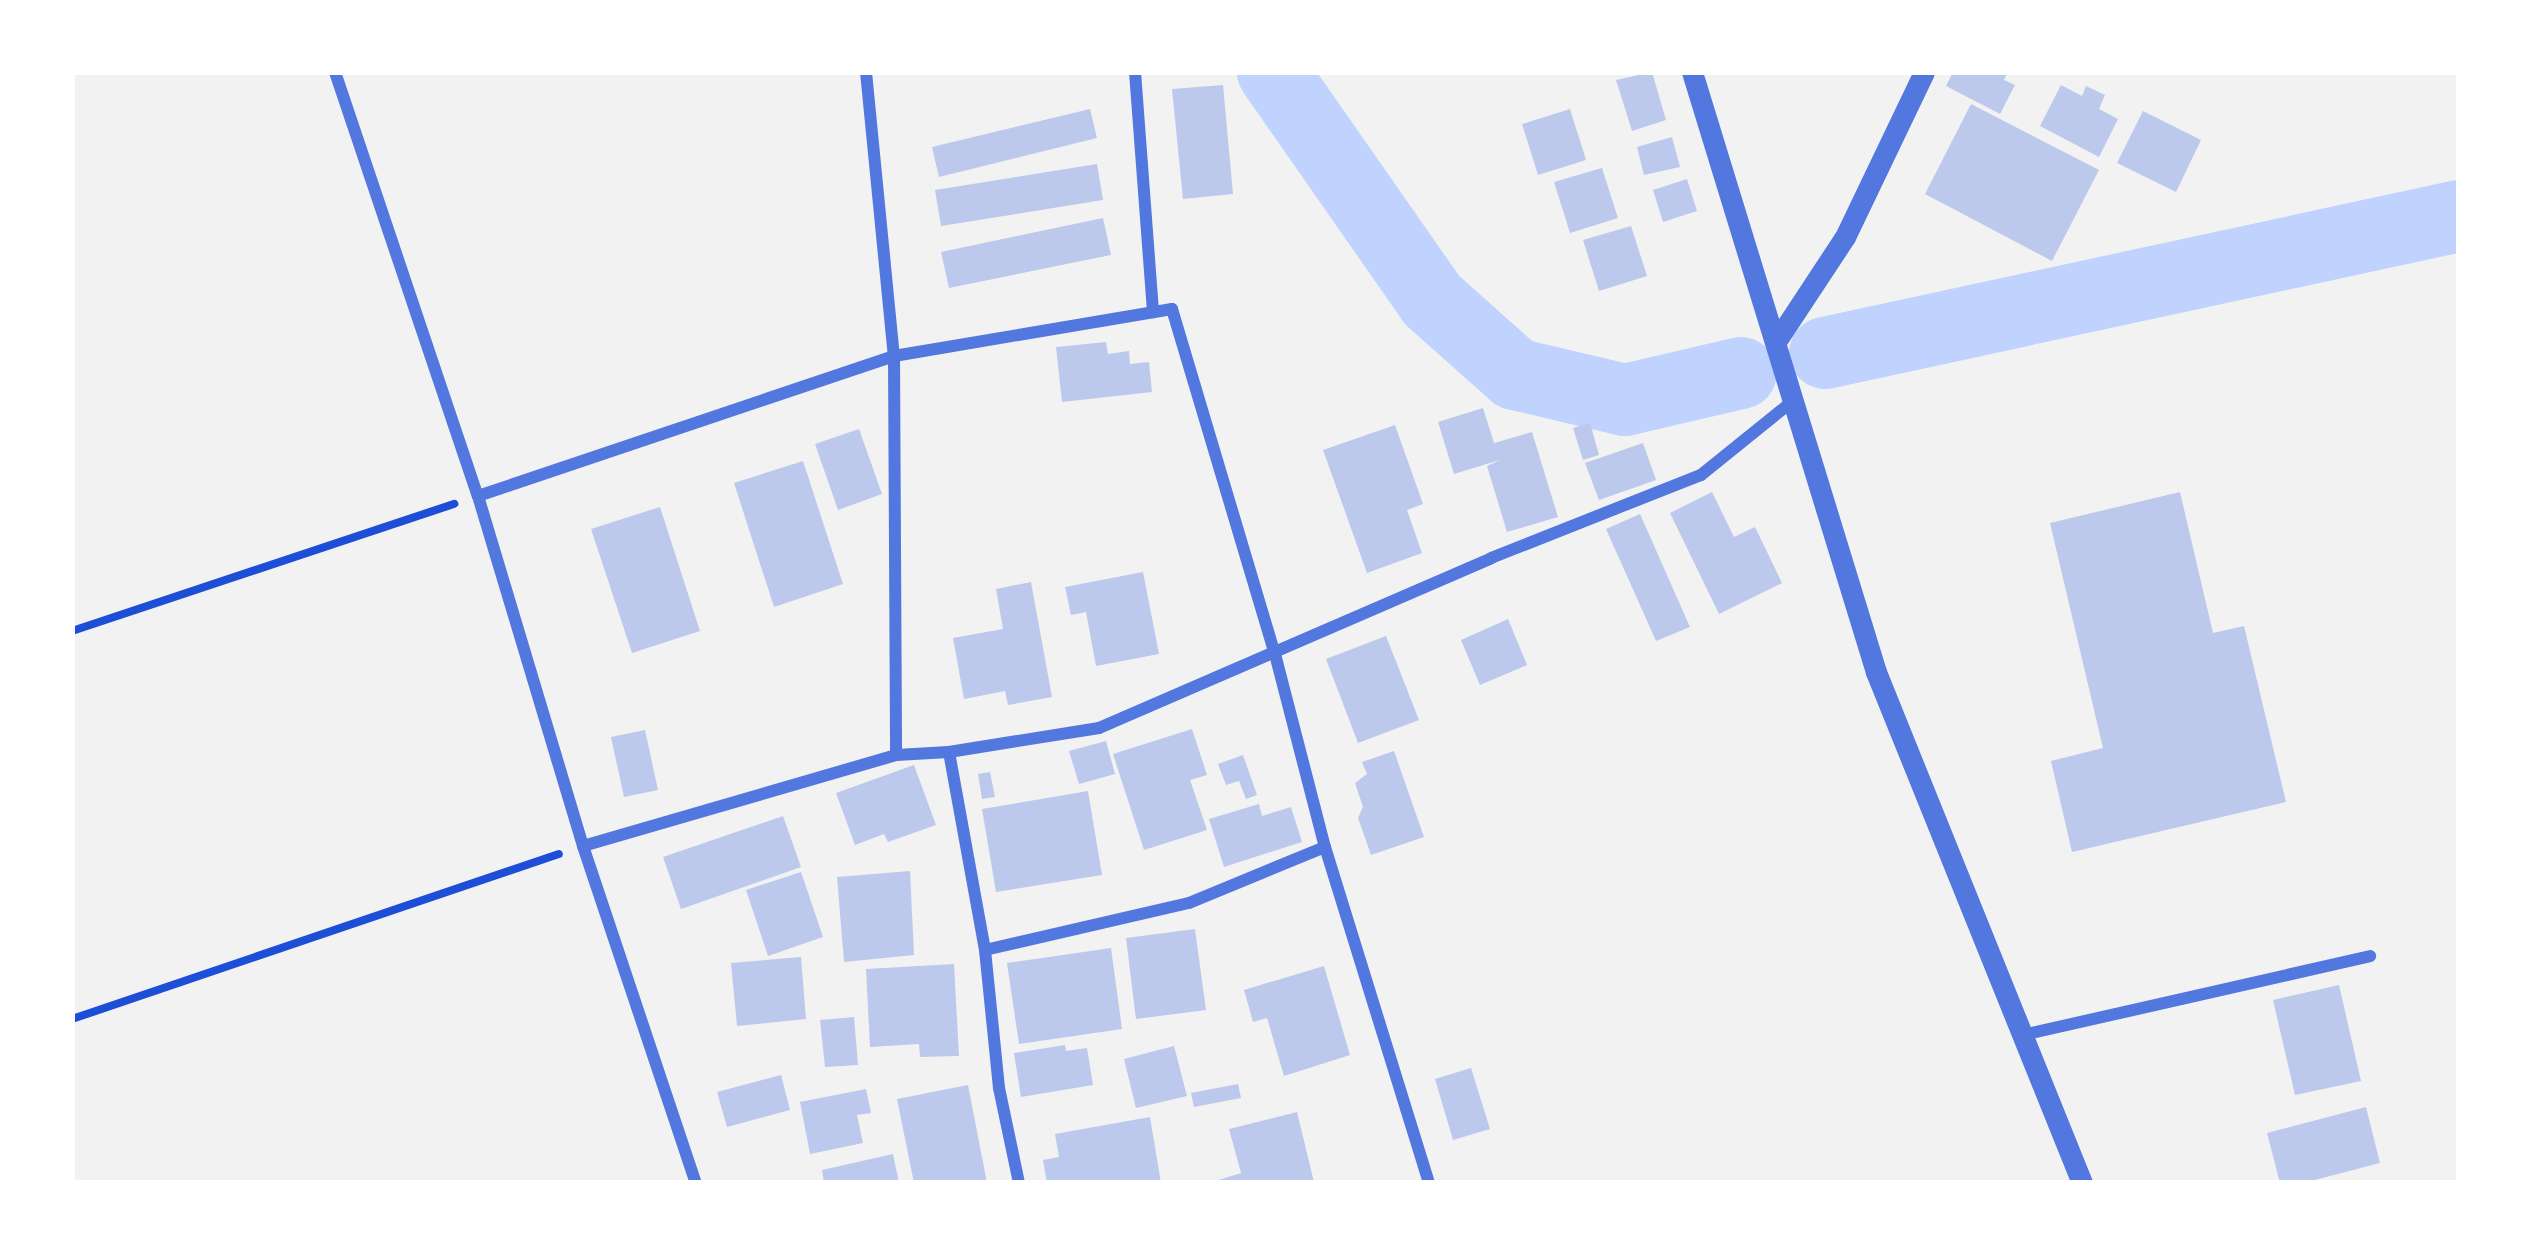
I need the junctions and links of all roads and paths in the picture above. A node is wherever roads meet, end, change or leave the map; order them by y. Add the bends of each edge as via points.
1 (335, 72) edge
2 (866, 72) edge
3 (1135, 72) edge
4 (1692, 72) edge
5 (1924, 72) edge
6 (1154, 312) junction
7 (1777, 340) junction
8 (894, 356) junction
9 (1794, 400) junction
10 (478, 496) junction
11 (72, 631) edge
12 (1275, 654) junction
13 (950, 752) junction
14 (896, 754) junction
15 (583, 846) junction
16 (1325, 847) junction
17 (985, 950) junction
18 (2370, 956) dead end
19 (72, 1019) edge
20 (2023, 1035) junction
21 (696, 1183) edge
22 (1019, 1183) edge
23 (1430, 1183) edge
24 (2082, 1183) edge

1 - 10 street
2 - 8 street
3 - 6 street
4 - 7 street
5 - 7 street via 1845,237
6 - 8 street
6 - 12 street via 1172,309
7 - 9 street
8 - 10 street
8 - 14 street
9 - 12 street via 1701,475
9 - 20 street via 1876,672
10 - 11 path
10 - 15 street
12 - 13 street via 1099,728
12 - 16 street
13 - 14 street
13 - 17 street
14 - 15 street
15 - 19 path
15 - 21 street
16 - 17 street via 1189,903
16 - 23 street
17 - 22 street via 999,1088
18 - 20 street
20 - 24 street

